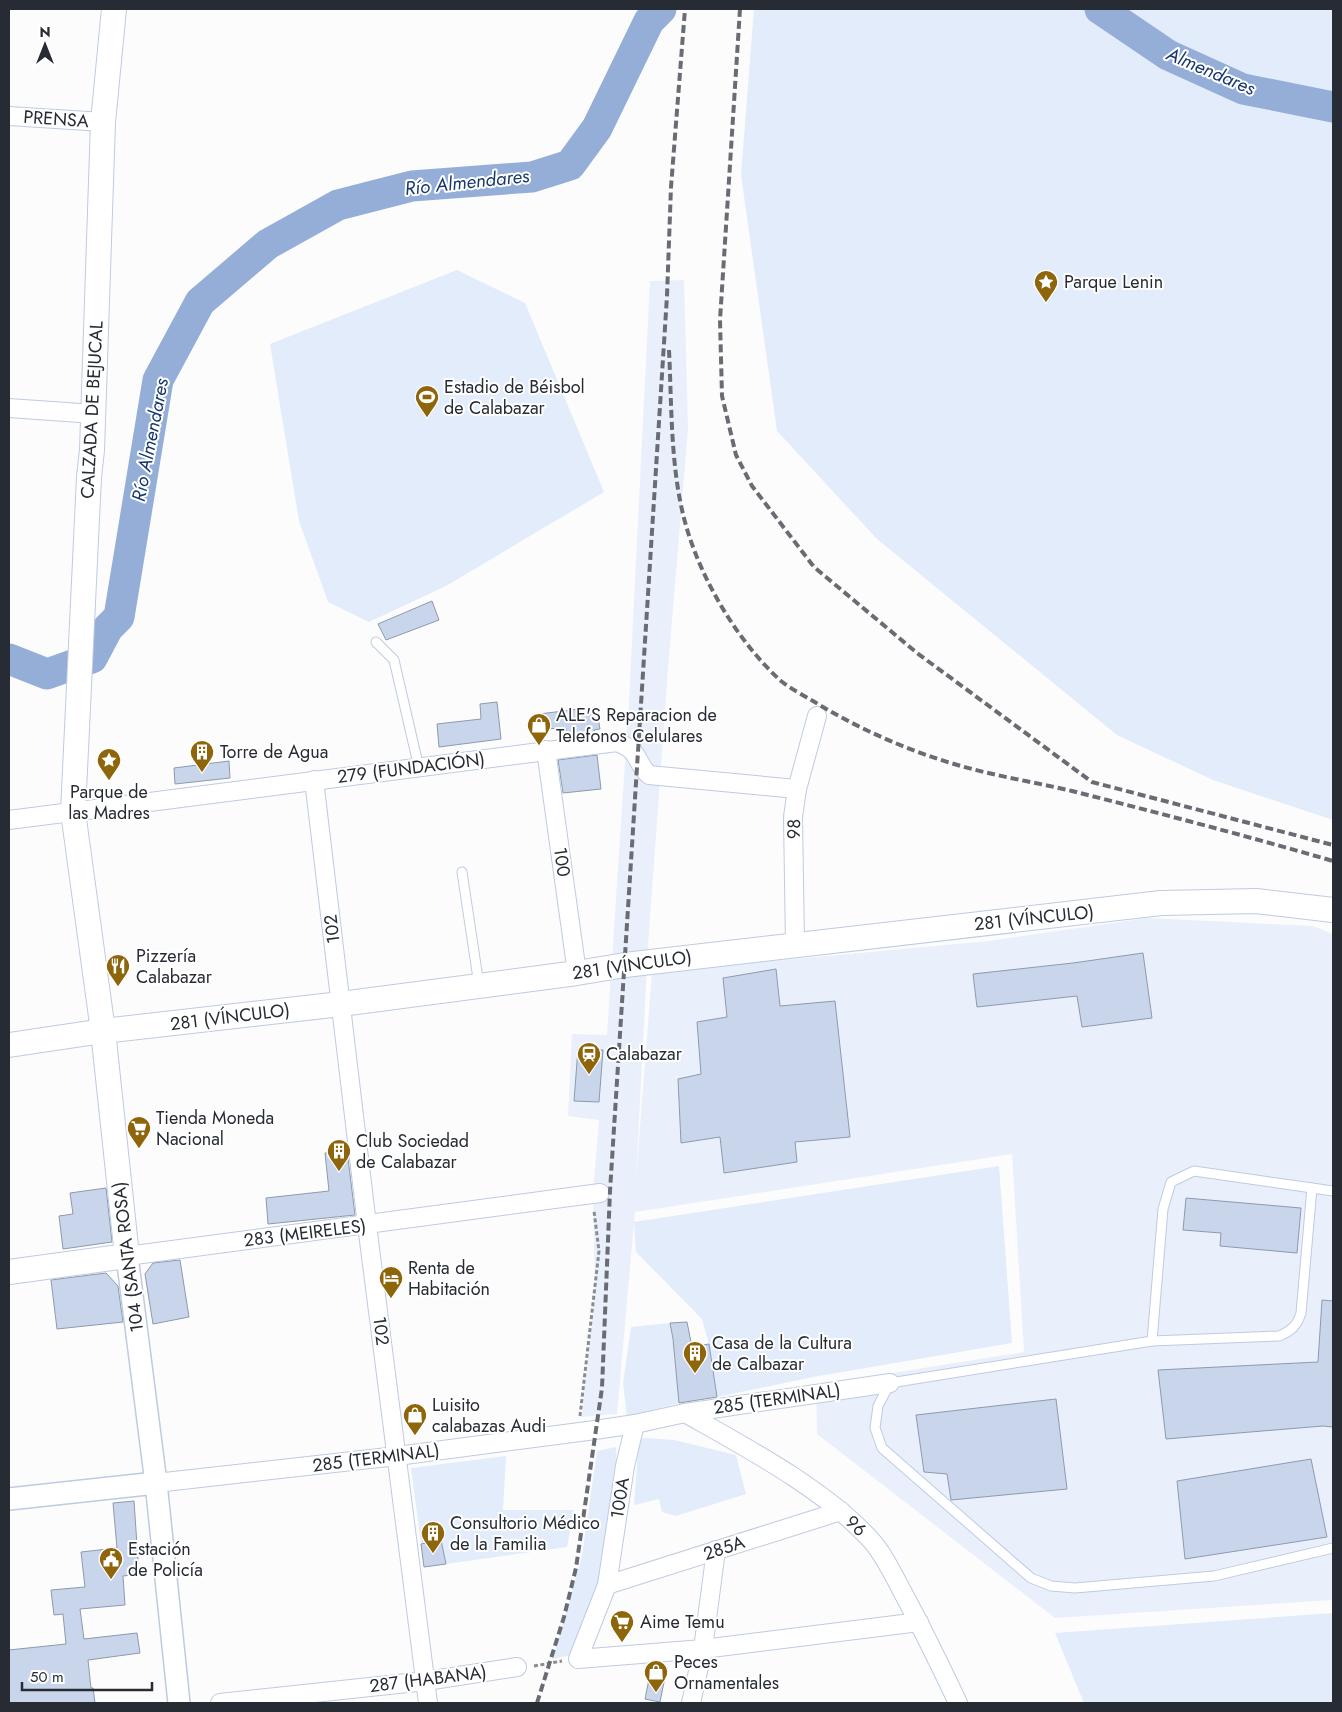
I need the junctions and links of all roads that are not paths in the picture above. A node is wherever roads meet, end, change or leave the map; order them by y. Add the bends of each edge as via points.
1 (114, 9) edge
2 (9, 116) edge
3 (103, 122) junction
4 (9, 408) edge
5 (94, 414) junction
6 (376, 642) dead end
7 (817, 716) dead end
8 (546, 750) junction
9 (419, 768) junction
10 (314, 780) junction
11 (797, 789) junction
12 (73, 812) junction
13 (9, 820) edge
14 (462, 872) dead end
15 (1333, 910) edge
16 (795, 945) junction
17 (577, 973) junction
18 (479, 985) junction
19 (341, 1004) junction
20 (103, 1032) junction
21 (9, 1045) edge
22 (1312, 1188) junction
23 (1333, 1191) edge
24 (596, 1193) road end
25 (367, 1225) junction
26 (127, 1256) junction
27 (9, 1272) edge
28 (1152, 1341) junction
29 (890, 1383) junction
30 (685, 1413) junction
31 (635, 1424) junction
32 (397, 1456) junction
33 (156, 1483) junction
34 (9, 1499) edge
35 (841, 1511) junction
36 (1333, 1548) edge
37 (716, 1550) junction
38 (607, 1585) junction
39 (919, 1622) junction
40 (703, 1649) junction
41 (517, 1667) road end
42 (426, 1681) junction
43 (179, 1703) edge
44 (220, 1703) edge
45 (428, 1703) edge
46 (691, 1703) edge
47 (958, 1703) edge

1 - 3 main road, CALZADA DE BEJUCAL
2 - 3 street, PRENSA
3 - 5 main road, CALZADA DE BEJUCAL
4 - 5 street
5 - 12 main road, CALZADA DE BEJUCAL
6 - 9 lane via 394,660
7 - 11 street, 98
8 - 9 street, 279 (FUNDACIÓN)
8 - 11 street, 279 (FUNDACIÓN) via 617,742 631,749 649,775
8 - 17 street, 100
9 - 10 street, 279 (FUNDACIÓN)
10 - 12 street, 279 (FUNDACIÓN)
10 - 19 street, 102
11 - 16 street, 98 via 793,817
12 - 13 street, 279 (FUNDACIÓN)
12 - 20 main road, 104 (SANTA ROSA)
14 - 18 lane
15 - 16 main road, 281 (VÍNCULO) via 1256,901 1161,903
16 - 17 main road, 281 (VÍNCULO)
17 - 18 main road, 281 (VÍNCULO)
18 - 19 main road, 281 (VÍNCULO)
19 - 20 main road, 281 (VÍNCULO)
19 - 25 street, 102
20 - 21 main road, 281 (VÍNCULO)
20 - 26 main road, 104 (SANTA ROSA)
22 - 23 lane
22 - 28 lane via 1301,1312 1298,1323 1290,1331 1279,1336
22 - 28 lane via 1194,1171 1171,1182 1164,1209
24 - 25 street, 283 (MEIRELES)
25 - 26 street, 283 (MEIRELES)
25 - 32 street, 102
26 - 27 main road, 283 (MEIRELES)
26 - 33 street, 104 (SANTA ROSA)
28 - 29 lane
29 - 30 street, 285 (TERMINAL)
29 - 36 lane via 878,1406 874,1428 882,1448 1031,1578 1051,1586 1075,1588 1214,1576
30 - 31 street, 285 (TERMINAL)
30 - 35 street, 96 via 744,1446
31 - 32 street, 285 (TERMINAL)
31 - 38 street, 100A via 625,1466
32 - 33 street, 285 (TERMINAL)
32 - 42 street, 102
33 - 34 street, 285 (TERMINAL)
33 - 43 street, 104 (SANTA ROSA)
35 - 37 street, 285A
35 - 39 street, 96 via 871,1540
37 - 38 street, 285A
37 - 40 street
38 - 40 street, 100A via 578,1659
39 - 40 street
39 - 47 street, 96
40 - 46 street
41 - 42 street, 287 (HABANA)
42 - 44 street, 287 (HABANA)
42 - 45 street, 102

